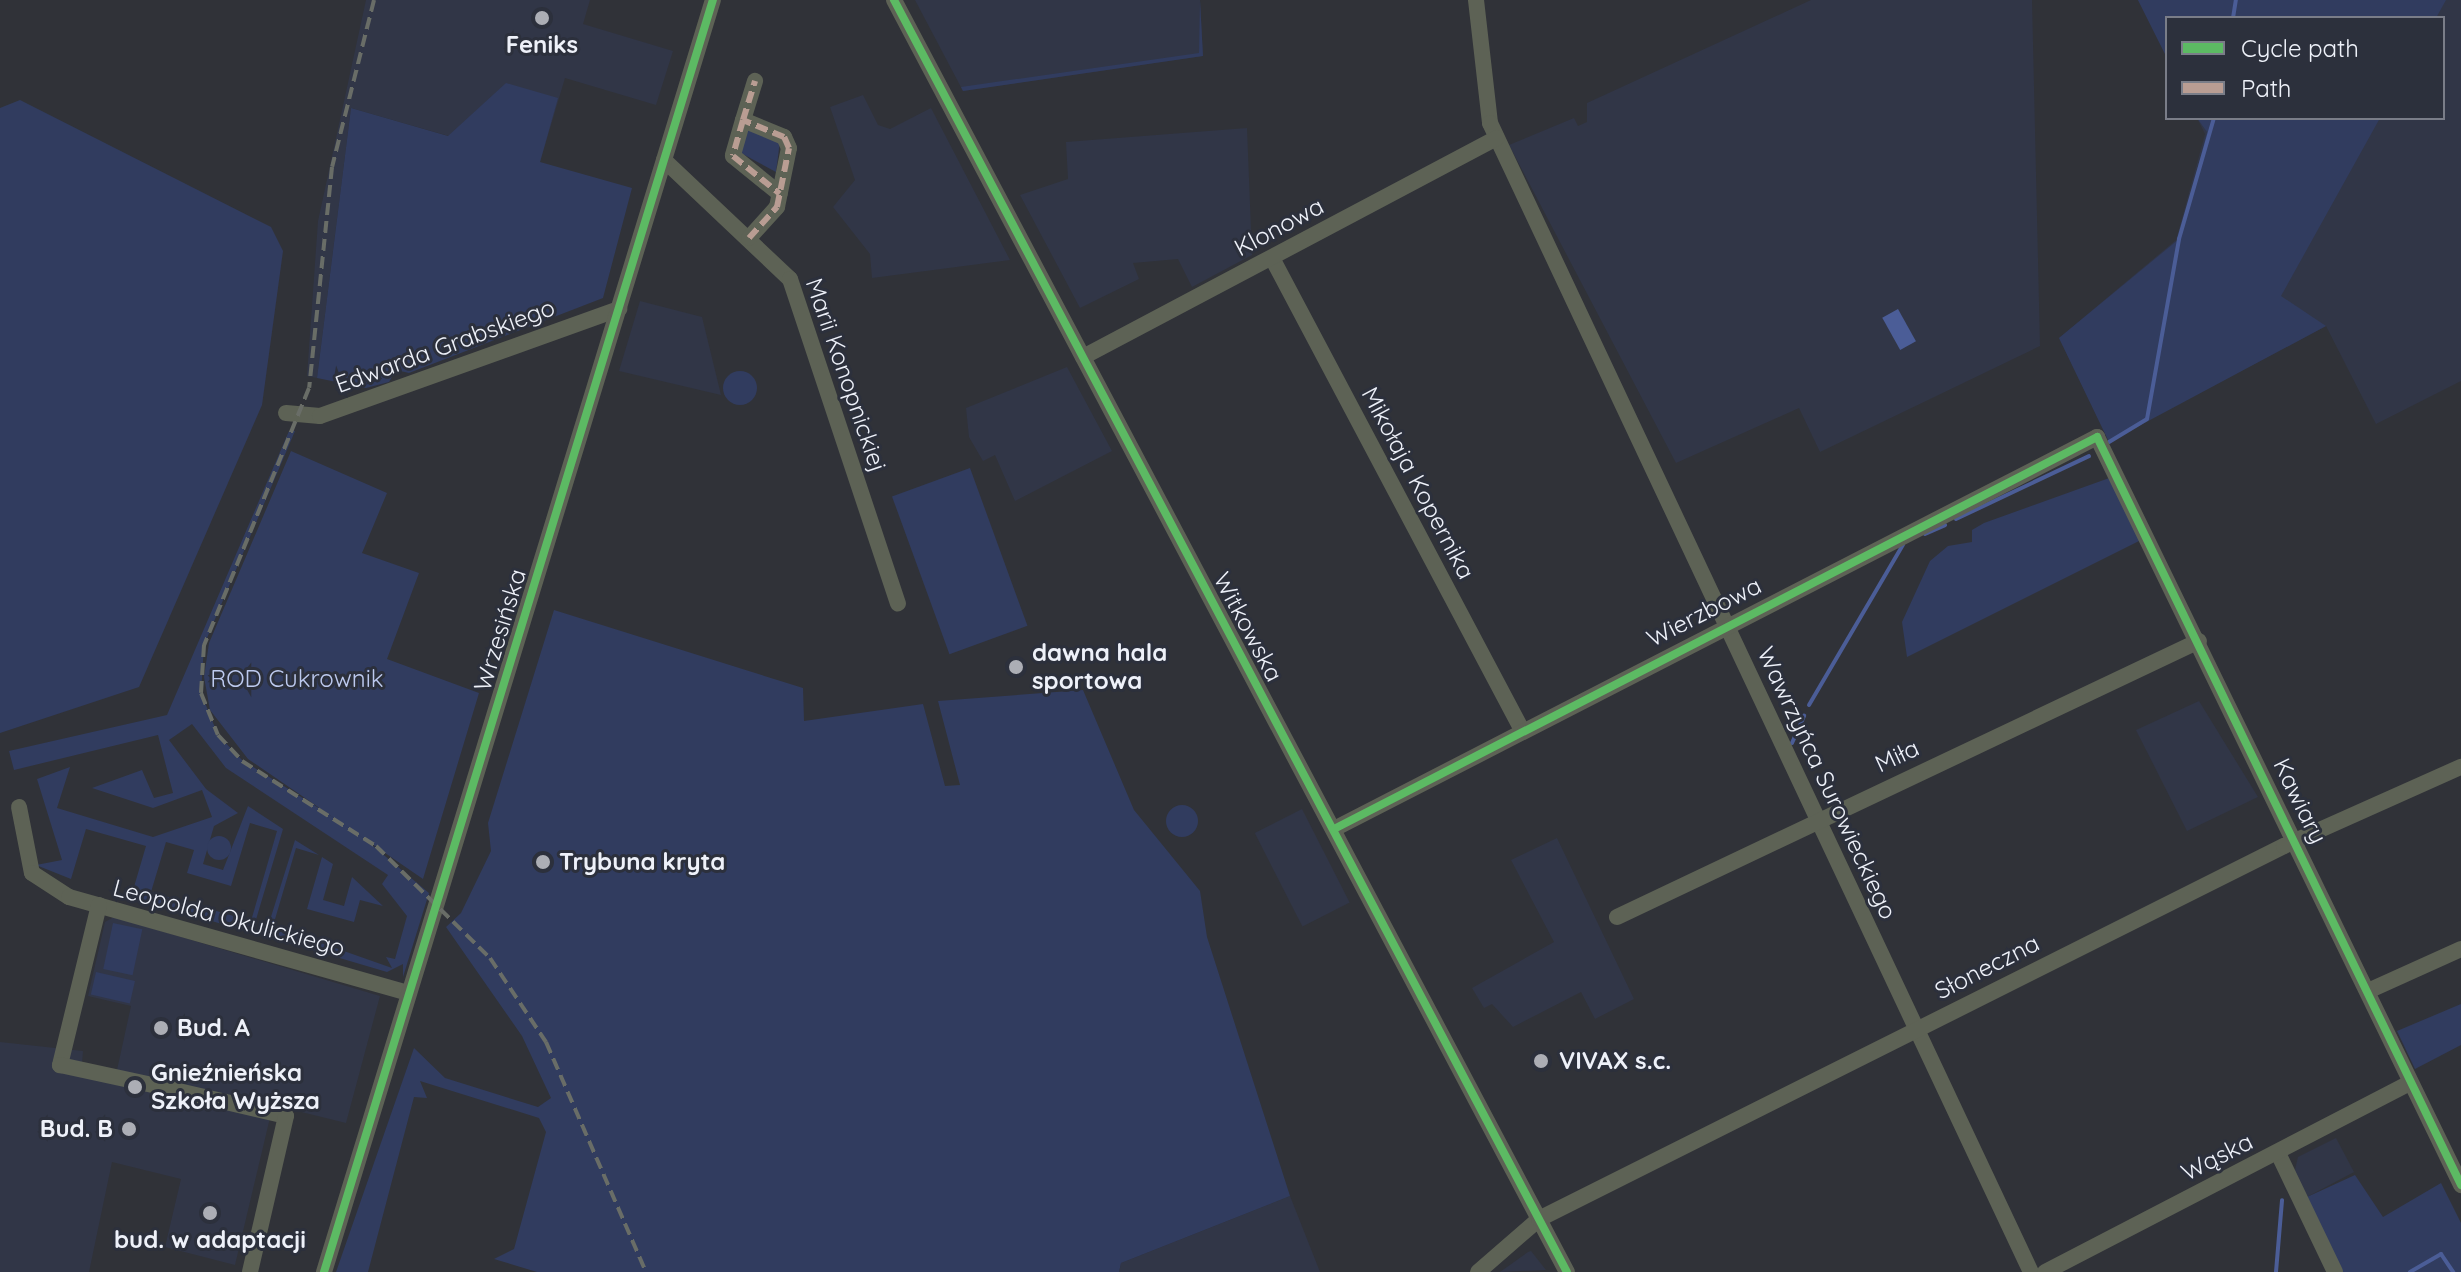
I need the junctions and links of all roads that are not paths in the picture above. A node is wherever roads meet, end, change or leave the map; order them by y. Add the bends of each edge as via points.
1 (713, 0) edge
2 (894, 0) edge
3 (1476, 0) edge
4 (755, 81) dead end
5 (743, 120) junction
6 (1497, 138) junction
7 (664, 160) junction
8 (780, 194) junction
9 (749, 238) junction
10 (1272, 258) junction
11 (619, 309) junction
12 (1083, 357) junction
13 (286, 413) dead end
14 (2097, 437) joint
15 (898, 603) dead end
16 (1725, 622) junction
17 (2199, 641) junction
18 (1522, 730) junction
19 (2461, 767) edge
20 (19, 807) dead end
21 (1816, 820) junction
22 (1334, 829) junction
23 (2297, 840) junction
24 (99, 905) junction
25 (1617, 917) dead end
26 (2461, 949) edge
27 (2368, 991) junction
28 (409, 993) junction
29 (1915, 1030) junction
30 (2410, 1083) junction
31 (2278, 1153) junction
32 (2461, 1185) edge
33 (1539, 1219) junction
34 (250, 1272) edge
35 (324, 1272) edge
36 (1478, 1272) edge
37 (1567, 1272) edge
38 (2031, 1272) edge
39 (2045, 1272) edge
40 (2335, 1272) edge

1 - 7 street, Wrzesińska
2 - 12 street, Witkowska
3 - 6 street, Wawrzyńca Surowieckiego via 1484,101
4 - 5 street
5 - 8 street via 733,156
5 - 8 street via 784,137 789,148
6 - 10 street, Klonowa
6 - 16 street, Wawrzyńca Surowieckiego
7 - 9 street, Marii Konopnickiej
7 - 11 street, Wrzesińska
8 - 9 street
9 - 15 street, Marii Konopnickiej via 790,279
10 - 12 street, Klonowa
10 - 18 street, Mikołaja Kopernika
11 - 13 street, Edwarda Grabskiego via 320,416
11 - 28 street, Wrzesińska
12 - 22 street, Witkowska
14 - 16 street, Wierzbowa
14 - 17 street, Kawiary
16 - 18 street, Wierzbowa
16 - 21 street, Wawrzyńca Surowieckiego
17 - 21 street, Miła
17 - 23 street, Kawiary
18 - 22 street, Wierzbowa
19 - 23 street, Słoneczna
20 - 24 street via 32,873
21 - 25 street, Miła
21 - 29 street, Wawrzyńca Surowieckiego
22 - 33 street, Witkowska
23 - 27 street, Kawiary
23 - 29 street, Słoneczna
24 - 28 street, Leopolda Okulickiego
24 - 34 street, Leopolda Okulickiego via 60,1065 286,1116
26 - 27 street
27 - 30 street, Kawiary
28 - 35 street, Wrzesińska
29 - 33 street, Słoneczna
29 - 38 street, Wawrzyńca Surowieckiego
30 - 31 street, Wąska
30 - 32 street, Kawiary
31 - 39 street, Wąska
31 - 40 street
33 - 36 street, Słoneczna
33 - 37 street, Witkowska

